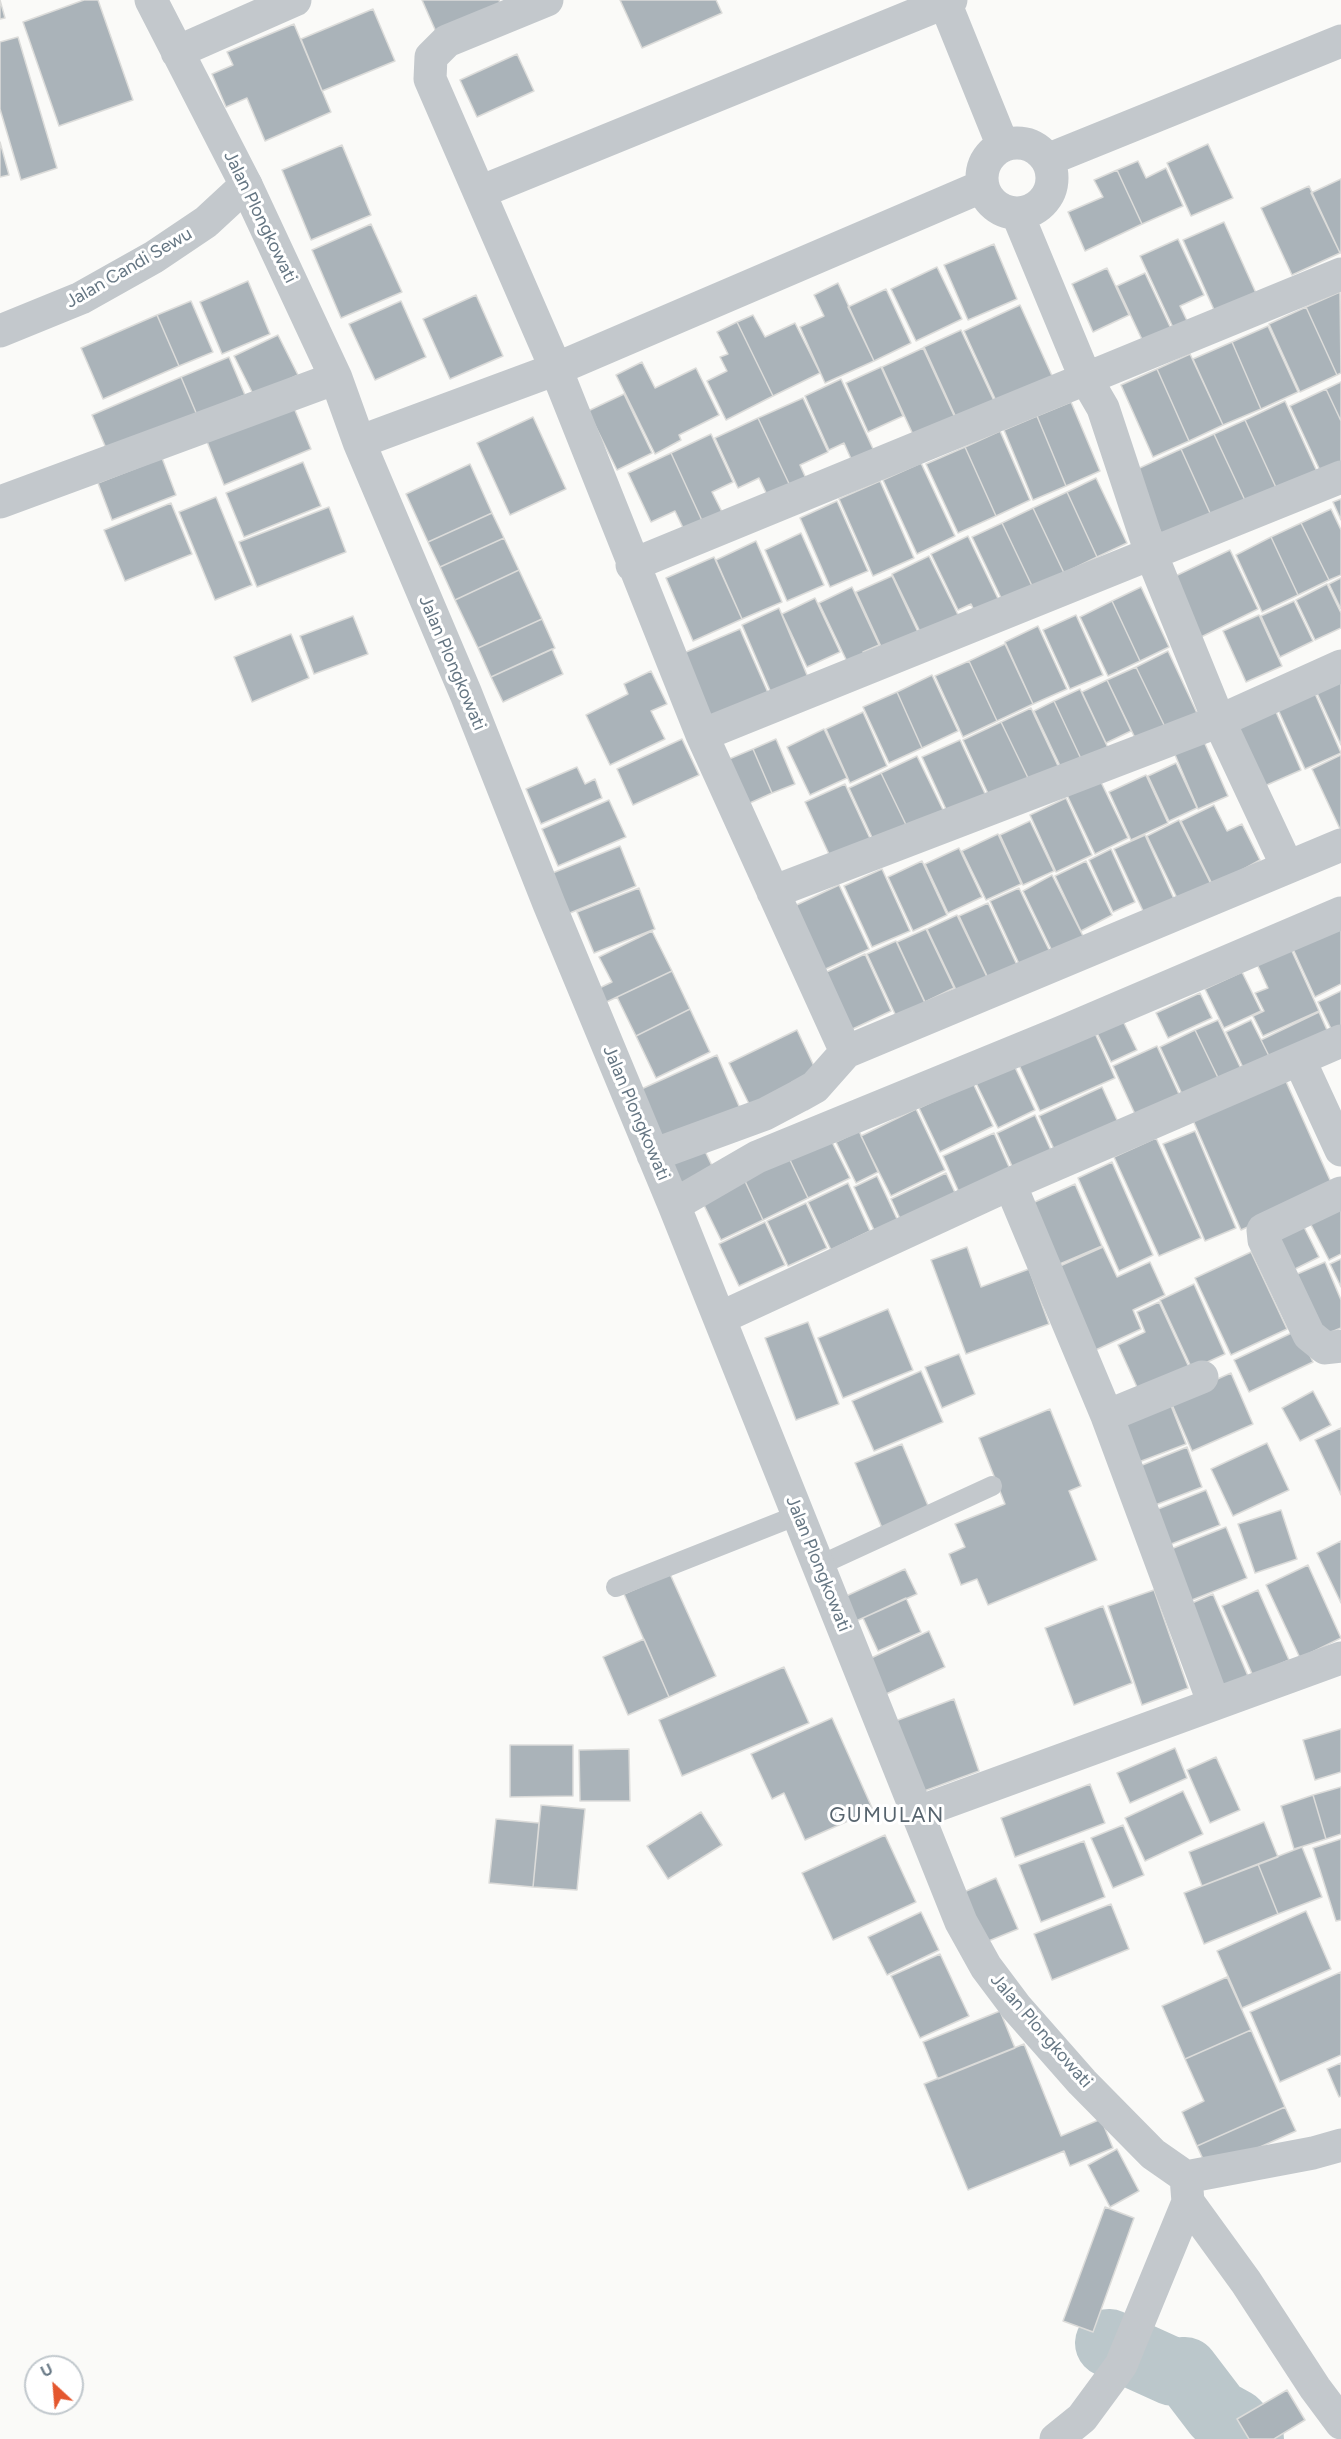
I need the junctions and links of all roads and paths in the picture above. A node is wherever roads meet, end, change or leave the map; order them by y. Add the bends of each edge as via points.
1 (151, 0) edge
2 (295, 0) edge
3 (547, 0) edge
4 (947, 1) edge
5 (1341, 41) edge
6 (177, 52) junction
7 (1003, 146) junction
8 (1047, 160) junction
9 (246, 184) junction
10 (982, 186) junction
11 (480, 192) junction
12 (1028, 209) junction
13 (1341, 274) edge
14 (0, 331) edge
15 (556, 369) junction
16 (1093, 374) junction
17 (336, 378) junction
18 (359, 442) junction
19 (1341, 477) edge
20 (0, 502) edge
21 (1152, 556) junction
22 (632, 565) junction
23 (1341, 666) edge
24 (1219, 721) junction
25 (702, 735) junction
26 (1341, 845) edge
27 (1287, 867) junction
28 (773, 892) junction
29 (1341, 913) edge
30 (1341, 1041) edge
31 (846, 1052) junction
32 (1299, 1059) junction
33 (1341, 1150) edge
34 (653, 1155) junction
35 (1010, 1184) junction
36 (1341, 1193) edge
37 (674, 1205) junction
38 (720, 1318) junction
39 (1341, 1346) edge
40 (1202, 1377) dead end
41 (1107, 1416) junction
42 (992, 1486) dead end
43 (798, 1515) junction
44 (818, 1566) junction
45 (616, 1587) dead end
46 (1341, 1658) edge
47 (1214, 1704) junction
48 (916, 1813) junction
49 (1341, 2145) edge
50 (1187, 2189) junction
51 (1341, 2423) edge
52 (1056, 2439) edge

1 - 6 street, Jalan Plongkowati
2 - 6 street
3 - 11 street via 461,33 431,57 430,79
4 - 7 street
4 - 11 street
5 - 8 street
6 - 9 street, Jalan Plongkowati
7 - 8 street via 1032,147
7 - 10 street via 988,158
8 - 12 street via 1052,179 1046,199
9 - 14 street, Jalan Candi Sewu via 206,222 154,257 81,298
9 - 17 street, Jalan Plongkowati
10 - 12 street via 995,206 1006,212
10 - 15 street
11 - 15 street
12 - 16 street
13 - 16 street
15 - 18 street
15 - 22 street
16 - 21 street
16 - 22 street
17 - 18 street, Jalan Plongkowati
17 - 20 street
18 - 34 street, Jalan Plongkowati
19 - 21 street
21 - 24 street
21 - 25 street
22 - 25 street
23 - 24 street
24 - 27 street
24 - 28 street
25 - 28 street
26 - 27 street
27 - 31 street
28 - 31 street
29 - 37 street via 758,1157
30 - 32 street
31 - 34 street via 815,1087 800,1096 765,1114
32 - 33 street
32 - 35 street
34 - 37 street, Jalan Plongkowati
35 - 38 street
35 - 41 street
36 - 39 street via 1263,1230 1264,1240 1309,1335 1325,1348
37 - 38 street, Jalan Plongkowati
38 - 43 street, Jalan Plongkowati
40 - 41 street
41 - 47 street
42 - 44 lane
43 - 44 street, Jalan Plongkowati
43 - 45 lane
44 - 48 street, Jalan Plongkowati
46 - 47 street
47 - 48 street
48 - 50 street, Jalan Plongkowati via 961,1922 986,1967 1082,2082
49 - 50 street
50 - 51 street
50 - 52 street via 1121,2365 1082,2418

